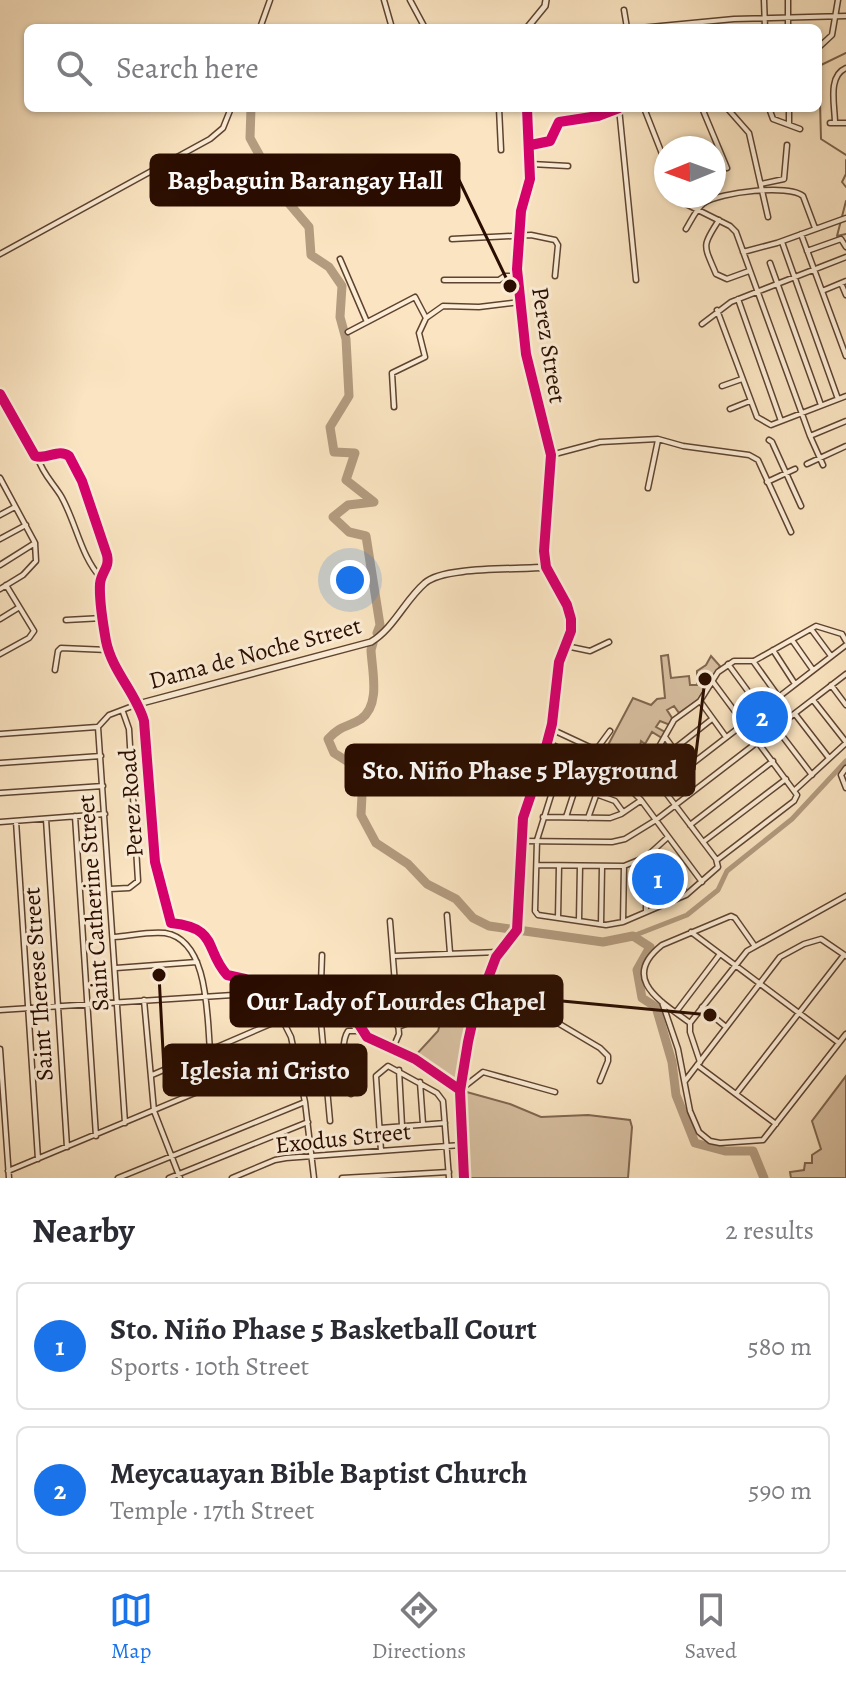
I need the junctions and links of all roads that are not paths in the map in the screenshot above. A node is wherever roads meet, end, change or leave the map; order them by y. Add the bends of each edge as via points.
1 (270, 0) edge
2 (384, 0) edge
3 (410, 0) edge
4 (546, 0) edge
5 (764, 0) edge
6 (788, 0) edge
7 (838, 0) edge
8 (624, 10) dead end
9 (846, 16) edge
10 (765, 17) junction
11 (788, 17) junction
12 (835, 17) junction
13 (261, 24) edge
14 (391, 24) edge
15 (423, 24) edge
16 (530, 24) edge
17 (626, 24) edge
18 (685, 24) edge
19 (765, 24) edge
20 (788, 24) edge
21 (822, 43) edge
22 (846, 68) edge
23 (229, 112) edge
24 (499, 112) edge
25 (527, 112) edge
26 (608, 112) edge
27 (619, 112) edge
28 (646, 112) edge
29 (704, 112) edge
30 (731, 112) edge
31 (770, 112) edge
32 (789, 112) edge
33 (789, 123) junction
34 (846, 123) edge
35 (800, 129) dead end
36 (655, 136) edge
37 (531, 145) junction
38 (787, 145) dead end
39 (501, 150) dead end
40 (531, 164) junction
41 (568, 166) dead end
42 (727, 168) dead end
43 (761, 184) junction
44 (762, 192) junction
45 (693, 208) edge
46 (697, 210) junction
47 (768, 217) dead end
48 (843, 219) edge
49 (719, 220) junction
50 (815, 228) junction
51 (686, 229) dead end
52 (801, 234) junction
53 (520, 236) junction
54 (452, 239) dead end
55 (782, 242) junction
56 (846, 247) edge
57 (807, 251) junction
58 (743, 252) junction
59 (0, 254) edge
60 (846, 257) edge
61 (340, 259) dead end
62 (770, 263) dead end
63 (814, 269) junction
64 (749, 271) junction
65 (518, 276) junction
66 (555, 276) dead end
67 (794, 277) junction
68 (444, 280) dead end
69 (636, 280) dead end
70 (844, 282) edge
71 (778, 284) junction
72 (822, 291) junction
73 (757, 292) junction
74 (846, 295) edge
75 (738, 299) junction
76 (520, 302) junction
77 (717, 310) junction
78 (426, 318) junction
79 (367, 322) junction
80 (702, 324) dead end
81 (348, 332) dead end
82 (846, 356) edge
83 (743, 379) junction
84 (722, 386) dead end
85 (0, 394) edge
86 (846, 396) edge
87 (838, 399) junction
88 (751, 400) junction
89 (821, 405) junction
90 (394, 407) dead end
91 (730, 409) dead end
92 (802, 414) junction
93 (781, 421) junction
94 (846, 421) edge
95 (810, 436) junction
96 (658, 439) junction
97 (769, 440) dead end
98 (846, 446) edge
99 (551, 455) junction
100 (38, 458) junction
101 (821, 458) junction
102 (807, 464) dead end
103 (823, 465) dead end
104 (795, 469) dead end
105 (787, 473) junction
106 (0, 478) edge
107 (767, 482) junction
108 (648, 488) dead end
109 (6, 489) junction
110 (0, 492) edge
111 (801, 506) dead end
112 (15, 507) junction
113 (0, 515) edge
114 (26, 525) junction
115 (791, 532) dead end
116 (0, 539) edge
117 (35, 543) junction
118 (0, 565) edge
119 (546, 567) junction
120 (101, 578) junction
121 (6, 585) junction
122 (0, 589) edge
123 (19, 607) junction
124 (103, 618) junction
125 (0, 619) edge
126 (66, 620) dead end
127 (811, 629) junction
128 (792, 640) junction
129 (609, 642) dead end
130 (846, 643) edge
131 (566, 646) junction
132 (108, 650) junction
133 (773, 650) junction
134 (0, 654) edge
135 (831, 656) junction
136 (753, 661) junction
137 (728, 664) junction
138 (55, 670) dead end
139 (813, 670) junction
140 (846, 674) edge
141 (713, 682) junction
142 (795, 684) junction
143 (831, 685) junction
144 (778, 696) junction
145 (813, 700) junction
146 (700, 701) junction
147 (138, 704) junction
148 (846, 705) edge
149 (761, 709) junction
150 (123, 711) junction
151 (795, 714) junction
152 (712, 719) junction
153 (744, 723) junction
154 (98, 727) junction
155 (777, 728) junction
156 (551, 729) junction
157 (610, 731) dead end
158 (0, 734) edge
159 (665, 737) junction
160 (726, 737) junction
161 (759, 741) junction
162 (846, 742) edge
163 (555, 746) dead end
164 (674, 749) junction
165 (565, 751) junction
166 (101, 756) junction
167 (829, 758) junction
168 (773, 761) junction
169 (584, 762) junction
170 (0, 763) edge
171 (687, 767) junction
172 (647, 768) junction
173 (846, 768) edge
174 (604, 773) junction
175 (812, 775) junction
176 (786, 779) junction
177 (618, 781) junction
178 (103, 786) junction
179 (662, 787) junction
180 (846, 788) edge
181 (796, 792) junction
182 (0, 793) edge
183 (596, 794) junction
184 (641, 800) junction
185 (675, 805) junction
186 (623, 813) junction
187 (105, 814) junction
188 (75, 816) junction
189 (543, 817) junction
190 (566, 817) junction
191 (588, 818) junction
192 (46, 819) junction
193 (656, 820) junction
194 (16, 821) junction
195 (0, 822) edge
196 (690, 825) junction
197 (668, 837) junction
198 (522, 841) junction
199 (537, 841) junction
200 (703, 842) junction
201 (646, 857) junction
202 (717, 860) junction
203 (537, 865) junction
204 (559, 866) junction
205 (580, 866) junction
206 (602, 866) junction
207 (624, 866) junction
208 (702, 882) junction
209 (110, 889) junction
210 (846, 896) edge
211 (646, 912) junction
212 (447, 915) dead end
213 (558, 918) junction
214 (579, 920) junction
215 (390, 921) dead end
216 (623, 922) junction
217 (601, 924) junction
218 (691, 932) junction
219 (114, 937) junction
220 (754, 945) junction
221 (499, 952) junction
222 (450, 953) junction
223 (720, 954) junction
224 (322, 955) dead end
225 (393, 956) junction
226 (845, 956) edge
227 (199, 962) junction
228 (734, 965) junction
229 (116, 968) junction
230 (237, 977) junction
231 (759, 984) junction
232 (204, 995) junction
233 (233, 995) junction
234 (144, 1000) junction
235 (118, 1002) junction
236 (662, 1002) junction
237 (87, 1004) junction
238 (57, 1007) junction
239 (478, 1007) junction
240 (702, 1007) junction
241 (29, 1008) junction
242 (320, 1008) junction
243 (0, 1010) edge
244 (442, 1010) dead end
245 (676, 1012) junction
246 (799, 1013) junction
247 (282, 1019) junction
248 (690, 1023) junction
249 (398, 1027) junction
250 (726, 1027) junction
251 (363, 1031) junction
252 (846, 1034) edge
253 (839, 1043) junction
254 (393, 1048) junction
255 (0, 1049) edge
256 (210, 1050) junction
257 (293, 1052) junction
258 (699, 1063) junction
259 (399, 1070) junction
260 (152, 1075) junction
261 (600, 1081) dead end
262 (420, 1082) junction
263 (683, 1083) junction
264 (460, 1090) junction
265 (555, 1092) dead end
266 (351, 1094) dead end
267 (736, 1094) junction
268 (305, 1102) junction
269 (154, 1111) junction
270 (330, 1121) dead end
271 (308, 1122) junction
272 (125, 1123) junction
273 (445, 1123) junction
274 (776, 1124) junction
275 (423, 1125) junction
276 (402, 1126) junction
277 (380, 1128) junction
278 (96, 1136) junction
279 (461, 1145) junction
280 (447, 1146) junction
281 (67, 1147) junction
282 (381, 1151) junction
283 (312, 1155) junction
284 (172, 1156) junction
285 (38, 1159) junction
286 (8, 1171) junction
287 (449, 1175) edge
288 (180, 1176) edge
289 (410, 1176) edge
290 (428, 1176) edge
291 (376, 1177) edge
292 (392, 1177) edge
293 (9, 1178) edge
294 (118, 1178) edge
295 (169, 1178) edge
296 (232, 1178) edge
297 (314, 1178) edge
298 (342, 1178) edge
299 (358, 1178) edge
300 (464, 1178) edge

1 - 13 street
2 - 14 street
3 - 15 street
4 - 16 street
5 - 10 street
6 - 11 street
7 - 12 street
8 - 17 street
9 - 12 street
10 - 11 street
10 - 18 street
10 - 19 street
11 - 12 street
11 - 20 street
12 - 21 street via 832,35
22 - 34 street via 834,79 832,123
23 - 59 street via 223,128 210,139
24 - 39 street
25 - 37 street, Perez Street
26 - 37 street via 559,122 550,141
27 - 69 street
28 - 36 street
29 - 42 street
30 - 43 street via 749,133
31 - 33 street via 779,123
32 - 33 street
33 - 35 street
37 - 40 street, Perez Street
38 - 43 street via 784,179
40 - 41 street
40 - 53 street, Perez Street
43 - 44 street
44 - 46 street via 725,194
44 - 47 street
44 - 50 street via 798,192
45 - 46 street
46 - 49 street
46 - 51 street
48 - 50 street
49 - 58 street via 734,229
49 - 64 street via 705,247 716,274 727,279
50 - 52 street
52 - 55 street
52 - 57 street
53 - 54 street
53 - 65 street, Perez Street
53 - 66 street via 557,241
55 - 58 street
55 - 67 street
56 - 57 street via 841,239
57 - 63 street
58 - 64 street
60 - 63 street
61 - 79 street
62 - 71 street
63 - 67 street
63 - 72 street
64 - 73 street
65 - 68 street
65 - 76 street, Perez Street
67 - 71 street
67 - 87 street
70 - 72 street
70 - 74 street
71 - 73 street
71 - 89 street
72 - 82 street
73 - 75 street
73 - 92 street
75 - 77 street
75 - 93 street
76 - 78 street via 443,306
76 - 99 street, Perez Street via 525,351
77 - 80 street
77 - 83 street
78 - 79 street via 415,297
78 - 90 street via 419,333 425,357 392,373
79 - 81 street
83 - 84 street
83 - 88 street
85 - 100 street
86 - 87 street
87 - 89 street
88 - 91 street
88 - 93 street via 757,417 771,425
89 - 92 street
92 - 93 street
92 - 95 street
94 - 95 street
95 - 101 street
96 - 99 street via 600,442
96 - 107 street via 749,455 758,460
96 - 108 street
97 - 105 street
98 - 101 street
99 - 119 street, Perez Street
100 - 120 street
100 - 120 street, Perez Road via 63,452 73,462 108,559
101 - 102 street
101 - 103 street
104 - 105 street
105 - 107 street
105 - 111 street
106 - 109 street
107 - 115 street
109 - 110 street
109 - 112 street
112 - 113 street
112 - 114 street
114 - 116 street
114 - 117 street
117 - 118 street
117 - 121 street via 36,561
119 - 131 street via 571,619
119 - 147 street, Dama de Noche Street via 439,574 422,585 383,633 363,645
120 - 124 street, Perez Road
121 - 122 street
121 - 123 street
123 - 125 street
123 - 134 street via 34,631
124 - 126 street
124 - 132 street, Perez Road
127 - 128 street
127 - 130 street via 826,627 842,634
127 - 135 street
128 - 133 street
128 - 139 street
129 - 131 street via 590,651
130 - 135 street
131 - 156 street via 559,662
132 - 138 street via 61,648
132 - 147 street, Perez Road
133 - 136 street
133 - 142 street
135 - 139 street
136 - 137 street
136 - 144 street
137 - 141 street
137 - 149 street
139 - 142 street
140 - 143 street
141 - 146 street
141 - 153 street
142 - 144 street
143 - 145 street
143 - 148 street
144 - 149 street
145 - 151 street
145 - 162 street
146 - 152 street
146 - 159 street via 674,720
147 - 150 street
147 - 230 street, Perez Road via 146,731 155,862 171,923 186,923 206,936 224,972
149 - 153 street
150 - 154 street via 109,715
150 - 209 street via 129,729 138,881 129,888
151 - 155 street
151 - 167 street
152 - 160 street
152 - 164 street
153 - 160 street
153 - 161 street
154 - 158 street
154 - 166 street, Saint Catherine Street
155 - 161 street
155 - 175 street
156 - 157 street via 593,750
156 - 198 street via 523,818
159 - 164 street
159 - 172 street
160 - 171 street
161 - 168 street
161 - 185 street
162 - 167 street
163 - 165 street
164 - 171 street
165 - 169 street
165 - 189 street
166 - 170 street
166 - 178 street, Saint Catherine Street
167 - 175 street
168 - 176 street
168 - 196 street
169 - 174 street
169 - 190 street
171 - 179 street
172 - 177 street via 630,761
172 - 179 street
173 - 180 street via 841,775
174 - 177 street
174 - 183 street
175 - 181 street
176 - 181 street
176 - 200 street
177 - 184 street
178 - 182 street
178 - 187 street, Saint Catherine Street
179 - 185 street
181 - 202 street via 794,801
183 - 186 street via 615,801
183 - 191 street
184 - 186 street
184 - 193 street
185 - 193 street
185 - 196 street
186 - 191 street
187 - 188 street
187 - 209 street, Saint Catherine Street
188 - 192 street
188 - 237 street
189 - 190 street
189 - 199 street
190 - 191 street
192 - 194 street
192 - 238 street, Saint Therese Street
193 - 197 street
193 - 199 street via 612,842
194 - 195 street
194 - 241 street
196 - 200 street
197 - 201 street
197 - 208 street
198 - 199 street
198 - 221 street via 517,930
199 - 203 street
200 - 202 street
201 - 207 street
201 - 211 street
202 - 208 street via 718,867
203 - 204 street
203 - 213 street via 535,911
204 - 205 street
204 - 213 street
205 - 206 street
205 - 214 street
206 - 207 street
206 - 217 street
207 - 216 street
208 - 211 street
209 - 219 street, Saint Catherine Street
210 - 220 street
211 - 216 street
212 - 222 street
213 - 214 street
214 - 217 street
215 - 225 street
216 - 217 street
218 - 220 street via 732,916
218 - 223 street
218 - 236 street via 658,948 646,967 646,987
219 - 227 street via 169,934
219 - 229 street, Saint Catherine Street
220 - 228 street
221 - 222 street
221 - 239 street
222 - 225 street
223 - 228 street
223 - 245 street
224 - 242 street
225 - 249 street
226 - 231 street via 814,939 783,954
226 - 246 street
227 - 229 street
227 - 232 street
228 - 231 street
228 - 240 street
229 - 235 street, Saint Catherine Street
230 - 233 street
230 - 242 street, Perez Road
231 - 246 street
231 - 250 street
232 - 233 street
232 - 234 street
232 - 256 street
233 - 247 street
234 - 235 street
234 - 260 street
235 - 237 street
235 - 272 street, Saint Catherine Street
236 - 245 street
236 - 263 street
237 - 238 street
237 - 278 street
238 - 241 street
238 - 281 street, Saint Therese Street
239 - 261 street via 514,997 575,1032 608,1056
239 - 264 street
240 - 248 street
240 - 250 street
241 - 243 street
241 - 285 street
242 - 251 street, Perez Road via 355,1018
242 - 270 street
244 - 249 street
245 - 248 street
246 - 253 street
246 - 267 street
247 - 256 street
247 - 257 street
248 - 258 street
249 - 254 street
250 - 258 street
251 - 254 street, Perez Road
251 - 266 street via 345,1035
252 - 253 street
253 - 274 street
254 - 264 street, Perez Road
255 - 286 street
256 - 260 street
257 - 268 street
257 - 269 street
258 - 263 street
258 - 267 street
259 - 262 street
259 - 276 street
259 - 277 street via 388,1066 376,1076
260 - 269 street
262 - 273 street via 440,1096
262 - 275 street
263 - 274 street via 696,1125 710,1141 760,1141
264 - 265 street via 483,1072
264 - 279 street
267 - 274 street
268 - 271 street
268 - 284 street
269 - 272 street
269 - 284 street
271 - 283 street
271 - 288 street
272 - 278 street
273 - 275 street
273 - 280 street
275 - 276 street
276 - 277 street
277 - 282 street
278 - 281 street
279 - 280 street, Exodus Street
279 - 300 street
280 - 282 street, Exodus Street
280 - 287 street
281 - 285 street
282 - 283 street, Exodus Street
283 - 296 street, Exodus Street via 275,1160
283 - 297 street
284 - 288 street
284 - 294 street
285 - 286 street
286 - 293 street
287 - 290 street
288 - 295 street
289 - 290 street
289 - 292 street
291 - 292 street
291 - 299 street
298 - 299 street

